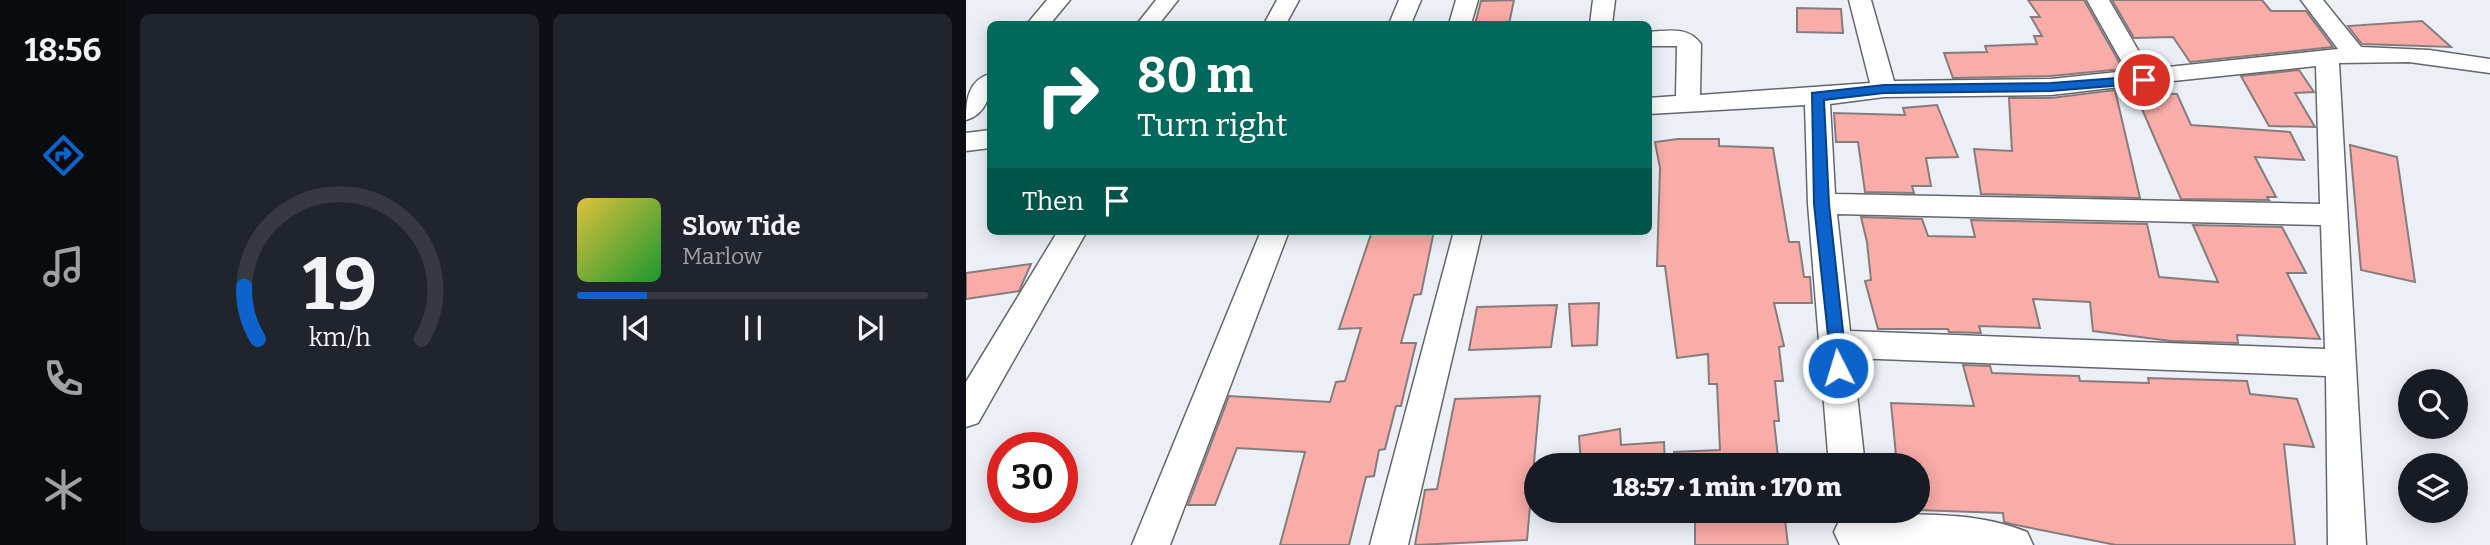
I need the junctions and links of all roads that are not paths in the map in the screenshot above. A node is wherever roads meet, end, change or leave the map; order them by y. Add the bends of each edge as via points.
1 (1059, 0) edge
2 (1167, 0) edge
3 (1288, 0) edge
4 (1410, 0) edge
5 (1467, 0) edge
6 (1604, 0) edge
7 (1860, 0) edge
8 (2098, 0) edge
9 (2312, 0) edge
10 (1041, 21) edge
11 (1150, 21) edge
12 (1277, 21) edge
13 (1401, 21) edge
14 (1461, 21) edge
15 (1601, 21) edge
16 (1652, 39) edge
17 (2340, 55) junction
18 (2490, 66) edge
19 (2144, 80) junction
20 (987, 86) edge
21 (1884, 89) junction
22 (1817, 96) junction
23 (1688, 104) junction
24 (1652, 106) edge
25 (966, 111) edge
26 (987, 139) edge
27 (966, 142) edge
28 (1822, 204) junction
29 (2334, 215) junction
30 (1071, 235) edge
31 (1273, 235) edge
32 (1467, 235) edge
33 (1836, 344) junction
34 (2342, 363) junction
35 (966, 412) edge
36 (1846, 453) edge
37 (1853, 529) edge
38 (1151, 545) edge
39 (1389, 545) edge
40 (2014, 545) edge
41 (2347, 545) edge

1 - 10 street
2 - 11 street
3 - 12 street
4 - 13 street
5 - 14 street
6 - 15 street
7 - 21 street
8 - 19 street
9 - 17 street
16 - 23 street via 1680,37 1689,44
17 - 18 street via 2421,55
17 - 19 street
17 - 29 street
19 - 21 street via 2051,87
20 - 25 street
21 - 22 street
22 - 23 street
22 - 28 street
23 - 24 street
26 - 27 street
28 - 29 street
28 - 33 street
29 - 34 street
30 - 35 street
31 - 38 street
32 - 39 street
33 - 34 street
33 - 36 street
34 - 41 street
37 - 40 street via 1959,535

